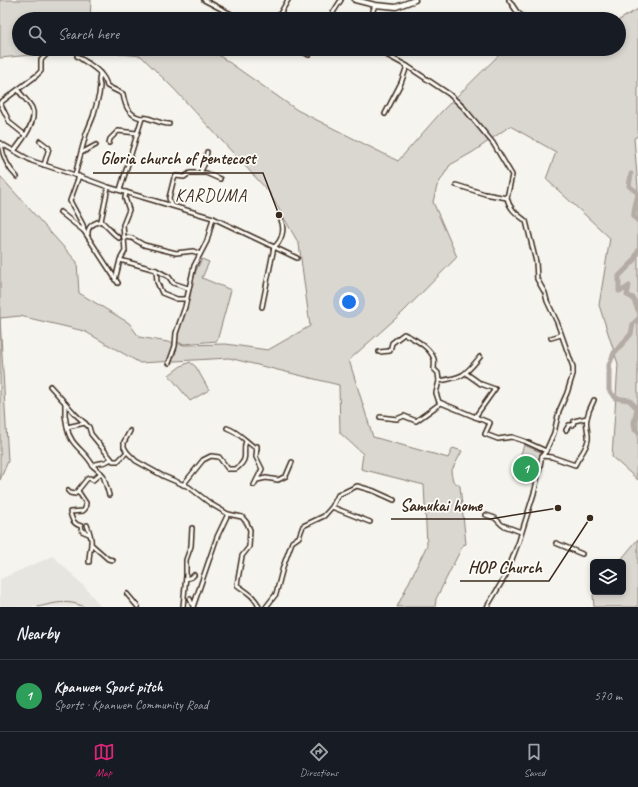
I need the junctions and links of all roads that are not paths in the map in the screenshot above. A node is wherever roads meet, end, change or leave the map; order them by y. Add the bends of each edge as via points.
1 (204, 0) edge
2 (288, 0) edge
3 (341, 0) edge
4 (355, 0) edge
5 (415, 0) edge
6 (509, 0) edge
7 (375, 6) junction
8 (227, 12) edge
9 (281, 12) edge
10 (333, 12) edge
11 (373, 12) edge
12 (517, 12) edge
13 (45, 56) edge
14 (77, 56) dead end
15 (388, 56) edge
16 (407, 66) junction
17 (100, 73) junction
18 (18, 90) junction
19 (0, 103) edge
20 (385, 114) dead end
21 (142, 118) junction
22 (169, 124) dead end
23 (137, 133) junction
24 (26, 136) junction
25 (40, 141) dead end
26 (1, 143) edge
27 (109, 143) dead end
28 (96, 145) dead end
29 (14, 151) junction
30 (207, 152) dead end
31 (81, 153) junction
32 (44, 165) junction
33 (200, 173) junction
34 (75, 174) junction
35 (79, 176) junction
36 (17, 177) dead end
37 (220, 179) dead end
38 (456, 185) dead end
39 (108, 187) junction
40 (120, 190) junction
41 (126, 192) junction
42 (507, 198) junction
43 (171, 205) junction
44 (60, 212) dead end
45 (213, 218) junction
46 (281, 220) dead end
47 (101, 221) junction
48 (84, 230) junction
49 (88, 235) junction
50 (124, 237) junction
51 (119, 238) dead end
52 (274, 247) junction
53 (200, 254) junction
54 (296, 258) dead end
55 (120, 260) junction
56 (156, 270) junction
57 (188, 288) junction
58 (187, 300) junction
59 (262, 307) dead end
60 (561, 335) junction
61 (551, 338) dead end
62 (379, 352) dead end
63 (480, 357) dead end
64 (169, 364) dead end
65 (466, 374) junction
66 (439, 381) junction
67 (50, 386) dead end
68 (594, 400) dead end
69 (65, 403) junction
70 (441, 403) junction
71 (380, 417) dead end
72 (475, 417) junction
73 (587, 418) junction
74 (85, 423) junction
75 (67, 427) junction
76 (227, 428) dead end
77 (566, 430) dead end
78 (130, 431) dead end
79 (246, 441) junction
80 (546, 451) junction
81 (127, 452) junction
82 (542, 456) junction
83 (111, 459) junction
84 (292, 462) dead end
85 (93, 466) junction
86 (101, 473) junction
87 (257, 480) junction
88 (183, 485) junction
89 (254, 485) dead end
90 (68, 491) dead end
91 (78, 491) junction
92 (109, 495) dead end
93 (394, 500) dead end
94 (332, 506) junction
95 (228, 514) junction
96 (486, 514) dead end
97 (370, 522) dead end
98 (87, 525) dead end
99 (192, 528) dead end
100 (521, 532) junction
101 (89, 534) junction
102 (556, 543) dead end
103 (91, 544) junction
104 (582, 554) dead end
105 (113, 560) dead end
106 (89, 562) dead end
107 (194, 575) dead end
108 (186, 579) junction
109 (127, 594) dead end
110 (190, 599) dead end
111 (192, 606) edge
112 (138, 607) edge
113 (183, 607) edge
114 (259, 607) edge
115 (266, 607) edge
116 (488, 607) edge

1 - 8 street
2 - 9 street
3 - 10 street
4 - 7 street
5 - 7 street via 396,7
6 - 12 street
7 - 11 street
13 - 18 street via 40,62 41,71
14 - 17 street
15 - 16 street
16 - 20 street
16 - 42 street via 449,94 493,143 512,175
17 - 21 street via 107,86 123,94 129,112
17 - 31 street via 99,95
18 - 19 street
18 - 24 street via 32,108 33,114
19 - 24 street via 10,123
21 - 22 street
21 - 23 street
23 - 27 street via 118,131
23 - 40 street
24 - 29 street
25 - 32 street via 49,148
26 - 29 street
26 - 36 street via 10,171
28 - 31 street
29 - 32 street
30 - 33 street
31 - 34 street
32 - 34 street
33 - 37 street
33 - 43 street via 174,178 169,198
34 - 35 street
35 - 39 street
35 - 48 street via 70,201
38 - 42 street
39 - 40 street
39 - 47 street
40 - 41 street
41 - 43 street
41 - 50 street via 129,210 123,225
42 - 60 street via 512,210 526,221 536,262 537,279
43 - 45 street
44 - 48 street
45 - 52 street
45 - 53 street via 207,241
46 - 52 street via 282,234
47 - 49 street via 90,226
47 - 51 street
48 - 49 street
49 - 55 street via 116,281
50 - 53 street via 176,253 193,251
50 - 55 street via 125,251
52 - 54 street
52 - 59 street
53 - 57 street
55 - 56 street
56 - 57 street via 169,277 173,283
56 - 58 street via 157,282 162,293
57 - 58 street
58 - 64 street
60 - 61 street
60 - 80 street via 573,367 573,374
62 - 66 street via 390,351 392,343 404,334 418,340 435,360 434,369 438,373
63 - 65 street
65 - 66 street
65 - 72 street via 495,389
66 - 70 street via 436,393
67 - 69 street
68 - 73 street
69 - 74 street
69 - 75 street
70 - 71 street via 416,421 404,416 397,419
70 - 72 street
72 - 80 street via 490,423 485,434 496,439 512,437
73 - 77 street via 574,421
73 - 82 street via 587,441 583,454 579,456 575,465
74 - 75 street
74 - 83 street
75 - 85 street via 75,446
76 - 79 street via 235,431
78 - 81 street via 124,442
79 - 87 street via 257,447 256,457 262,469
79 - 88 street via 245,458 241,466 228,469 219,458 211,456 203,460
80 - 82 street
81 - 83 street via 118,461
81 - 88 street via 142,464
82 - 100 street
83 - 85 street
84 - 87 street via 286,476 278,480
85 - 86 street
86 - 91 street via 93,480 87,479
86 - 92 street
87 - 89 street
88 - 95 street
90 - 91 street via 73,494
91 - 101 street via 86,503 85,509 70,512 76,525 81,526 82,531
93 - 94 street via 357,486 338,495
94 - 97 street
94 - 115 street via 324,516 303,526 299,537 292,542 276,594
95 - 111 street
95 - 114 street via 242,517 250,530 237,585 253,597
96 - 100 street via 502,525
98 - 101 street
99 - 108 street via 191,546 186,560
100 - 116 street via 506,575
101 - 103 street
102 - 104 street
103 - 105 street via 108,559
103 - 106 street
107 - 108 street
108 - 113 street
109 - 112 street
110 - 111 street

